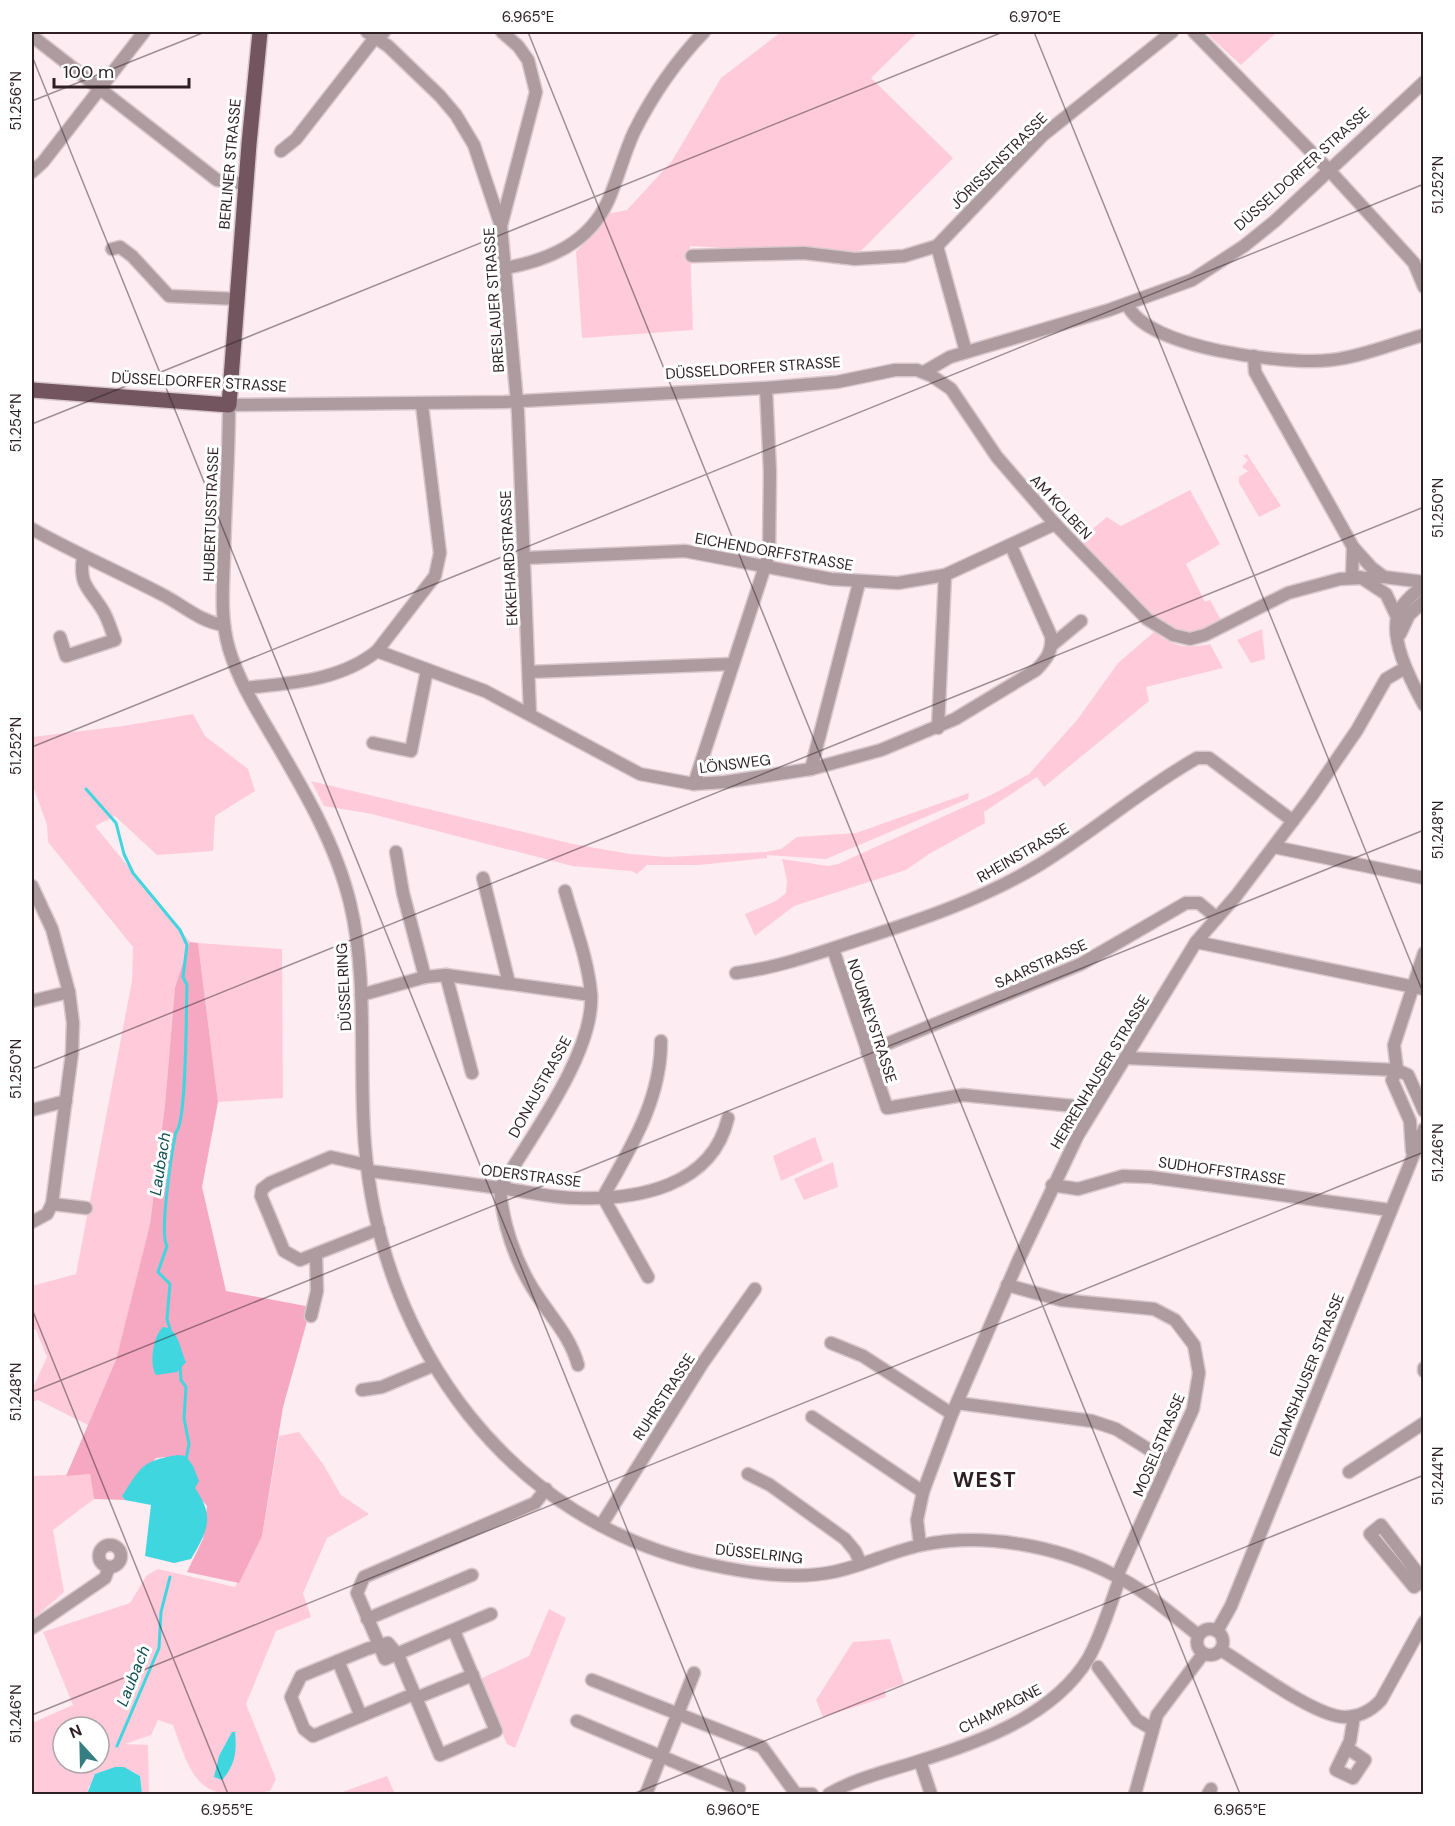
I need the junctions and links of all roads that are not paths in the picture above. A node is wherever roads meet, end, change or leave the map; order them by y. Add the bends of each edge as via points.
1 (144, 32) edge
2 (260, 32) edge
3 (502, 32) edge
4 (704, 32) edge
5 (1172, 32) edge
6 (1194, 32) edge
7 (376, 33) edge
8 (32, 36) edge
9 (1424, 82) edge
10 (99, 90) junction
11 (281, 151) dead end
12 (1329, 170) junction
13 (32, 172) edge
14 (246, 184) junction
15 (501, 226) junction
16 (937, 246) junction
17 (112, 249) dead end
18 (692, 256) dead end
19 (506, 268) junction
20 (1422, 273) edge
21 (1424, 287) edge
22 (238, 299) junction
23 (1127, 304) junction
24 (1424, 335) edge
25 (966, 352) junction
26 (1254, 356) junction
27 (924, 372) junction
28 (766, 388) junction
29 (32, 390) edge
30 (517, 401) junction
31 (229, 405) junction
32 (422, 405) junction
33 (1055, 524) junction
34 (32, 529) edge
35 (1011, 546) junction
36 (1353, 547) junction
37 (83, 557) junction
38 (525, 558) junction
39 (764, 567) junction
40 (945, 575) junction
41 (1356, 577) junction
42 (1384, 577) junction
43 (859, 583) junction
44 (1424, 583) edge
45 (1424, 601) edge
46 (1397, 617) junction
47 (1081, 621) dead end
48 (223, 624) junction
49 (60, 637) dead end
50 (1398, 638) junction
51 (1052, 645) junction
52 (377, 651) junction
53 (731, 664) junction
54 (1405, 668) junction
55 (427, 670) junction
56 (529, 672) junction
57 (245, 688) junction
58 (1424, 705) edge
59 (530, 714) junction
60 (938, 728) junction
61 (373, 743) dead end
62 (811, 769) junction
63 (694, 784) junction
64 (1293, 821) junction
65 (1274, 847) junction
66 (396, 852) dead end
67 (483, 878) dead end
68 (1424, 878) edge
69 (32, 886) edge
70 (565, 891) dead end
71 (1217, 918) junction
72 (1196, 942) junction
73 (833, 949) junction
74 (1424, 953) edge
75 (736, 973) dead end
76 (446, 975) junction
77 (424, 977) junction
78 (509, 983) junction
79 (1418, 987) edge
80 (69, 992) junction
81 (591, 994) junction
82 (361, 995) junction
83 (32, 1001) edge
84 (661, 1041) dead end
85 (867, 1052) junction
86 (1126, 1058) junction
87 (1397, 1070) junction
88 (472, 1073) dead end
89 (66, 1101) junction
90 (1094, 1108) junction
91 (32, 1110) edge
92 (1424, 1111) edge
93 (728, 1118) dead end
94 (1424, 1120) edge
95 (1410, 1121) junction
96 (1424, 1129) edge
97 (1412, 1155) junction
98 (368, 1168) junction
99 (1052, 1185) junction
100 (500, 1188) junction
101 (603, 1197) junction
102 (52, 1204) junction
103 (86, 1208) dead end
104 (1390, 1210) junction
105 (32, 1222) edge
106 (379, 1228) junction
107 (316, 1255) junction
108 (648, 1277) dead end
109 (1007, 1285) junction
110 (755, 1289) dead end
111 (311, 1316) dead end
112 (831, 1343) dead end
113 (578, 1365) dead end
114 (432, 1366) junction
115 (362, 1390) dead end
116 (954, 1409) junction
117 (812, 1417) dead end
118 (1424, 1423) edge
119 (1169, 1462) junction
120 (1349, 1472) dead end
121 (748, 1474) dead end
122 (546, 1489) junction
123 (923, 1492) junction
124 (602, 1524) junction
125 (920, 1545) junction
126 (861, 1564) junction
127 (109, 1567) dead end
128 (472, 1575) dead end
129 (1119, 1577) junction
130 (1422, 1584) edge
131 (490, 1614) dead end
132 (368, 1619) junction
133 (1424, 1622) edge
134 (32, 1628) edge
135 (454, 1631) junction
136 (1217, 1631) junction
137 (1198, 1635) junction
138 (377, 1645) junction
139 (1221, 1650) junction
140 (1203, 1654) junction
141 (398, 1655) junction
142 (338, 1661) junction
143 (1098, 1667) dead end
144 (694, 1673) dead end
145 (473, 1675) junction
146 (592, 1680) dead end
147 (415, 1696) junction
148 (679, 1712) junction
149 (361, 1716) junction
150 (1354, 1716) junction
151 (577, 1721) dead end
152 (1152, 1730) junction
153 (1347, 1748) dead end
154 (661, 1757) junction
155 (920, 1761) junction
156 (646, 1794) edge
157 (738, 1794) edge
158 (796, 1794) edge
159 (801, 1794) edge
160 (812, 1794) edge
161 (829, 1794) edge
162 (931, 1794) edge
163 (1135, 1794) edge

1 - 10 street
2 - 14 main road, BERLINER STRASSE
3 - 15 street, BRESLAUER STRASSE via 528,60 536,92
4 - 19 street via 659,86 634,133 608,201 588,229 568,247 541,260
5 - 16 street, JÖRISSENSTRASSE via 1042,136
6 - 12 street
7 - 11 street via 296,139
7 - 15 street via 445,101 464,127 477,153
8 - 10 street
9 - 12 street, DÜSSELDORFER STRASSE
10 - 13 street
10 - 14 street via 218,180
12 - 20 street
12 - 23 street, DÜSSELDORFER STRASSE via 1275,221 1212,269
14 - 22 main road, BERLINER STRASSE
15 - 19 street, BRESLAUER STRASSE
16 - 18 street via 904,256 855,259 804,253
16 - 25 street
17 - 22 street via 120,247 132,256 169,296
19 - 30 street, BRESLAUER STRASSE
20 - 21 street
22 - 31 main road, BERLINER STRASSE
23 - 25 street, DÜSSELDORFER STRASSE
23 - 26 street via 1141,323 1186,344
24 - 26 street via 1333,360
25 - 27 street, DÜSSELDORFER STRASSE
26 - 36 street via 1255,372
27 - 28 street, DÜSSELDORFER STRASSE via 895,370 837,382
27 - 33 street, AM KOLBEN via 958,396 998,457
28 - 30 street, DÜSSELDORFER STRASSE
28 - 39 street via 770,472 769,554
29 - 31 main road, DÜSSELDORFER STRASSE
30 - 32 street, DÜSSELDORFER STRASSE
30 - 38 street, EKKEHARDSTRASSE
31 - 32 street, DÜSSELDORFER STRASSE
31 - 48 street, HUBERTUSSTRASSE
32 - 52 street via 440,561 435,576
33 - 35 street
33 - 41 street, AM KOLBEN via 1154,625 1182,639 1197,638 1288,593
34 - 37 street
35 - 40 street, EICHENDORFFSTRASSE
35 - 51 street via 1049,629
36 - 41 street
36 - 42 street
37 - 48 street via 211,622
37 - 49 street via 80,575 102,609 115,640 66,656
38 - 39 street, EICHENDORFFSTRASSE via 685,551
38 - 56 street, EKKEHARDSTRASSE
39 - 43 street, EICHENDORFFSTRASSE
39 - 53 street
40 - 43 street, EICHENDORFFSTRASSE via 898,583
40 - 60 street
41 - 42 street
41 - 46 street via 1386,594
42 - 44 street
43 - 62 street
44 - 46 street
45 - 50 street via 1406,620
46 - 50 street
47 - 51 street, LÖNSWEG
48 - 57 street, DÜSSELRING
50 - 54 street
51 - 60 street, LÖNSWEG via 1036,670
52 - 55 street, LÖNSWEG
52 - 57 street via 317,678
53 - 56 street
53 - 63 street
54 - 58 street
54 - 64 street, HERRENHAUSER STRASSE via 1386,678 1357,729
55 - 59 street, LÖNSWEG via 485,691
55 - 61 street via 411,751
56 - 59 street, EKKEHARDSTRASSE
57 - 82 street, DÜSSELRING via 331,845 350,900
59 - 63 street, LÖNSWEG via 640,774
60 - 62 street, LÖNSWEG via 881,750
62 - 63 street, LÖNSWEG
64 - 65 street, HERRENHAUSER STRASSE
64 - 73 street, RHEINSTRASSE via 1209,758 1197,758 1021,874 935,914
65 - 68 street
65 - 71 street, HERRENHAUSER STRASSE
66 - 77 street
67 - 78 street
69 - 80 street via 52,929
70 - 81 street, DONAUSTRASSE
71 - 72 street, HERRENHAUSER STRASSE
71 - 85 street, SAARSTRASSE via 1199,903 1186,903 1081,964
72 - 79 street
72 - 86 street, HERRENHAUSER STRASSE
73 - 75 street, RHEINSTRASSE via 757,971
73 - 85 street, NOURNEYSTRASSE
74 - 79 street
76 - 77 street
76 - 78 street
76 - 88 street
77 - 82 street
78 - 81 street
79 - 87 street via 1394,1045
80 - 83 street
80 - 89 street via 73,1023
81 - 100 street, DONAUSTRASSE via 584,1042
82 - 98 street, DÜSSELRING
84 - 101 street via 658,1080 646,1116
85 - 90 street, NOURNEYSTRASSE via 887,1108 963,1095
86 - 87 street
86 - 90 street, HERRENHAUSER STRASSE
87 - 92 street via 1408,1075
87 - 95 street via 1392,1080
89 - 91 street
89 - 102 street
90 - 99 street, HERRENHAUSER STRASSE
93 - 101 street, ODERSTRASSE via 720,1140 698,1168 668,1187 626,1197
94 - 95 street
95 - 97 street
96 - 97 street, EIDAMSHAUSER STRASSE
97 - 104 street, EIDAMSHAUSER STRASSE
98 - 100 street, ODERSTRASSE
98 - 106 street, DÜSSELRING
98 - 107 street via 332,1157 262,1189 261,1196 284,1251 300,1260
99 - 104 street, SUDHOFFSTRASSE via 1078,1189 1123,1176 1150,1177
99 - 109 street, HERRENHAUSER STRASSE
100 - 101 street, ODERSTRASSE via 575,1198
100 - 113 street via 501,1208 513,1245 532,1287 572,1344
101 - 108 street
102 - 103 street
102 - 105 street via 47,1214
104 - 136 street, EIDAMSHAUSER STRASSE via 1231,1606
106 - 107 street
106 - 114 street, DÜSSELRING via 410,1324
107 - 111 street via 317,1292
109 - 116 street, HERRENHAUSER STRASSE
109 - 119 street, MOSELSTRASSE via 1061,1300 1154,1310 1170,1316 1184,1329 1194,1345 1197,1360 1197,1395
110 - 124 street, RUHRSTRASSE via 702,1364
112 - 116 street via 863,1356
114 - 115 street via 382,1387
114 - 122 street, DÜSSELRING via 485,1435
116 - 119 street via 1092,1421 1116,1429
116 - 123 street, HERRENHAUSER STRASSE
117 - 123 street
118 - 120 street
119 - 129 street, MOSELSTRASSE
121 - 126 street via 770,1485 845,1539
122 - 124 street, DÜSSELRING
122 - 132 street via 535,1503 364,1577 357,1593
123 - 125 street, HERRENHAUSER STRASSE via 917,1520
124 - 126 street, DÜSSELRING via 665,1552 749,1571 821,1574
125 - 126 street, DÜSSELRING
125 - 129 street, DÜSSELRING via 962,1540 1010,1543 1077,1559
127 - 134 street via 105,1578
128 - 132 street
129 - 137 street, DÜSSELRING
129 - 155 street, CHAMPAGNE via 1089,1656 1062,1692 1006,1727
130 - 130 street via 1414,1587 1370,1533 1381,1525 1424,1580
131 - 135 street
132 - 138 street
133 - 150 street via 1381,1700 1372,1710
135 - 141 street
135 - 145 street
136 - 137 street via 1210,1629
136 - 139 street via 1223,1640
137 - 140 street via 1196,1645
138 - 141 street via 385,1659
138 - 142 street
139 - 140 street via 1213,1655
139 - 150 street via 1324,1712
140 - 152 street via 1160,1710
141 - 147 street
142 - 149 street
142 - 149 street via 301,1676 291,1697 304,1730 313,1736
143 - 152 street via 1137,1720
144 - 148 street
145 - 147 street
145 - 147 street via 496,1731 440,1755
146 - 148 street
147 - 149 street
148 - 154 street
148 - 158 street via 762,1747
150 - 153 street
151 - 154 street
152 - 163 street
154 - 156 street
154 - 157 street via 740,1789
155 - 161 street, CHAMPAGNE
155 - 162 street
159 - 160 street

